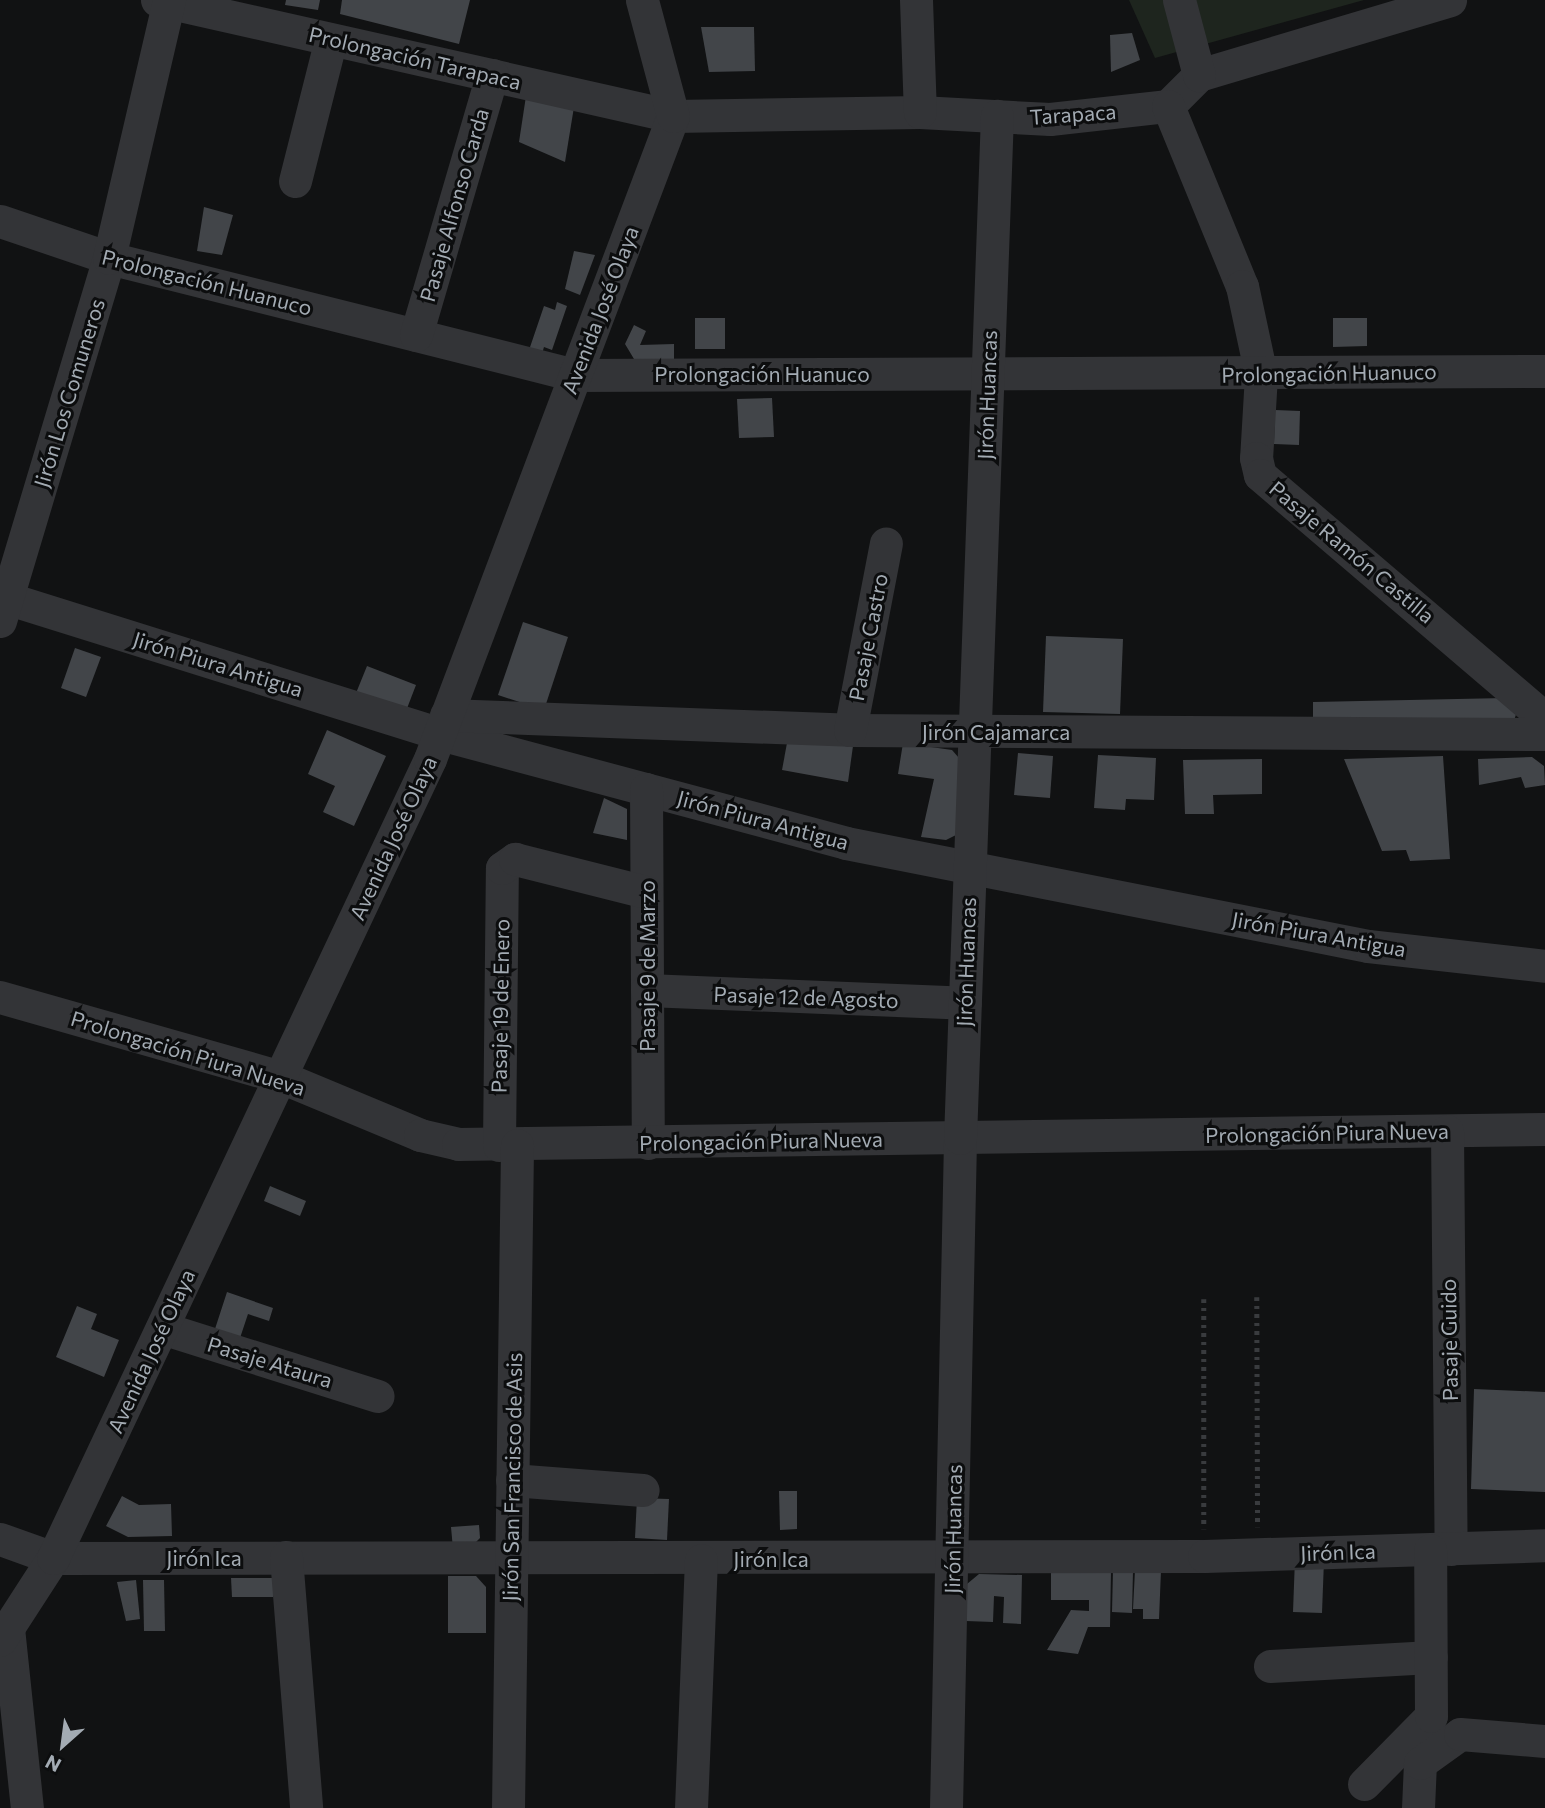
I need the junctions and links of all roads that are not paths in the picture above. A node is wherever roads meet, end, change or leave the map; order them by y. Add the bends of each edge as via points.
1 (642, 0) edge
2 (916, 0) edge
3 (1179, 0) edge
4 (1450, 0) edge
5 (165, 1) edge
6 (331, 39) junction
7 (492, 75) junction
8 (1199, 75) junction
9 (1168, 106) junction
10 (920, 112) junction
11 (673, 116) junction
12 (998, 116) junction
13 (295, 181) dead end
14 (0, 221) edge
15 (109, 258) junction
16 (416, 335) junction
17 (1545, 370) edge
18 (988, 373) junction
19 (1261, 374) junction
20 (575, 375) junction
21 (886, 543) dead end
22 (3, 605) edge
23 (1545, 718) edge
24 (443, 724) junction
25 (850, 730) junction
26 (975, 732) junction
27 (1545, 734) edge
28 (646, 789) junction
29 (970, 864) junction
30 (646, 892) junction
31 (1545, 966) edge
32 (647, 990) junction
33 (0, 997) edge
34 (965, 1003) junction
35 (281, 1077) junction
36 (1545, 1129) edge
37 (1447, 1131) junction
38 (960, 1138) junction
39 (648, 1143) junction
40 (508, 1145) junction
41 (162, 1328) junction
42 (378, 1396) dead end
43 (512, 1480) junction
44 (643, 1490) dead end
45 (0, 1539) edge
46 (1545, 1545) edge
47 (1441, 1549) junction
48 (53, 1558) junction
49 (286, 1558) junction
50 (953, 1558) junction
51 (511, 1559) junction
52 (701, 1560) junction
53 (4, 1634) edge
54 (1431, 1657) junction
55 (1270, 1666) dead end
56 (1545, 1741) edge
57 (1364, 1784) dead end
58 (27, 1808) edge
59 (306, 1808) edge
60 (508, 1808) edge
61 (691, 1808) edge
62 (946, 1808) edge
63 (1418, 1808) edge

1 - 11 street
2 - 10 street
3 - 8 street
4 - 8 street
5 - 6 street, Prolongación Tarapaca
5 - 15 street, Jirón Los Comuneros
6 - 7 street, Prolongación Tarapaca
6 - 13 street
7 - 11 street, Prolongación Tarapaca
7 - 16 street, Pasaje Alfonso Carda
8 - 9 street
9 - 12 street, Tarapaca via 1050,119
9 - 19 street, Pasaje Ramón Castilla via 1242,286
10 - 11 street, Tarapaca
10 - 12 street, Tarapaca
11 - 20 street, Avenida José Olaya
12 - 18 street, Jirón Huancas
14 - 15 street, Prolongación Huanuco
15 - 16 street, Prolongación Huanuco
15 - 22 street, Jirón Los Comuneros
16 - 20 street, Prolongación Huanuco
17 - 19 street, Prolongación Huanuco
18 - 19 street, Prolongación Huanuco
18 - 20 street, Prolongación Huanuco
18 - 26 street, Jirón Huancas
19 - 23 street, Pasaje Ramón Castilla via 1256,457 1261,475
20 - 24 street, Avenida José Olaya
21 - 25 street, Pasaje Castro
22 - 24 street, Jirón Piura Antigua
24 - 25 street, Jirón Cajamarca
24 - 28 street, Jirón Piura Antigua
24 - 35 street, Avenida José Olaya
25 - 26 street, Jirón Cajamarca
26 - 27 street, Jirón Cajamarca
26 - 29 street, Jirón Huancas
28 - 29 street, Jirón Piura Antigua via 846,843
28 - 30 street, Pasaje 9 de Marzo
29 - 31 street, Jirón Piura Antigua via 1368,946
29 - 34 street, Jirón Huancas
30 - 32 street, Pasaje 9 de Marzo
30 - 40 street, Pasaje 19 de Enero via 515,859 502,867
32 - 34 street, Pasaje 12 de Agosto
32 - 39 street, Pasaje 9 de Marzo
33 - 35 street, Prolongación Piura Nueva
34 - 38 street, Jirón Huancas
35 - 40 street, Prolongación Piura Nueva via 420,1135
35 - 41 street, Avenida José Olaya
36 - 37 street, Prolongación Piura Nueva
37 - 38 street, Prolongación Piura Nueva
37 - 47 street, Pasaje Guido
38 - 39 street, Prolongación Piura Nueva
38 - 50 street, Jirón Huancas
39 - 40 street, Prolongación Piura Nueva
40 - 43 street, Jirón San Francisco de Asis
41 - 42 street, Pasaje Ataura
41 - 48 street, Avenida José Olaya
43 - 44 street
43 - 51 street, Jirón San Francisco de Asis
45 - 48 street, Jirón Ica
46 - 47 street, Jirón Ica
47 - 50 street, Jirón Ica
47 - 54 street, Pasaje Guido
48 - 49 street, Jirón Ica
48 - 53 street, Avenida José Olaya
49 - 51 street, Jirón Ica
49 - 59 street
50 - 52 street, Jirón Ica
50 - 62 street, Jirón Huancas
51 - 52 street, Jirón Ica
51 - 60 street, Jirón San Francisco de Asis
52 - 61 street
53 - 58 street
54 - 55 street
54 - 57 street, Pasaje Guido via 1431,1716
56 - 63 street via 1460,1734 1420,1763

